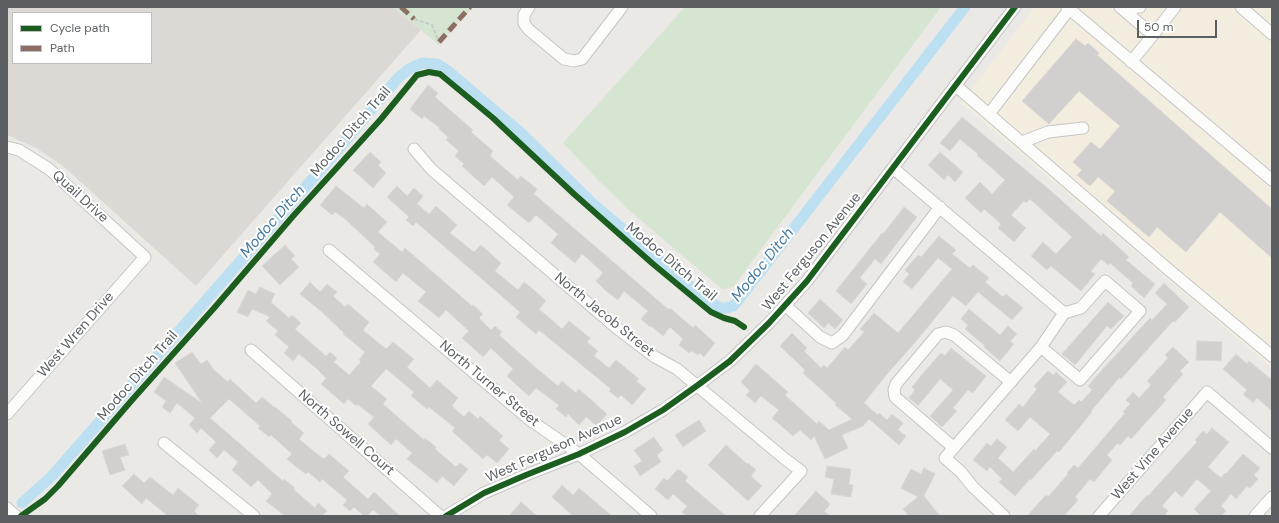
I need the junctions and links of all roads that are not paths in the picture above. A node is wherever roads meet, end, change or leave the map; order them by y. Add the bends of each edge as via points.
1 (529, 7) edge
2 (622, 7) edge
3 (1015, 7) edge
4 (1140, 7) edge
5 (1175, 7) edge
6 (1241, 7) edge
7 (1069, 8) edge
8 (1125, 11) edge
9 (1271, 31) edge
10 (1153, 35) junction
11 (1131, 62) junction
12 (956, 85) junction
13 (989, 114) junction
14 (1084, 128) dead end
15 (1022, 142) junction
16 (7, 147) edge
17 (414, 149) dead end
18 (894, 168) junction
19 (1271, 178) edge
20 (940, 208) junction
21 (329, 250) dead end
22 (145, 256) joint
23 (786, 306) junction
24 (1064, 313) junction
25 (1041, 347) junction
26 (251, 350) dead end
27 (1272, 356) edge
28 (1011, 382) junction
29 (698, 386) junction
30 (7, 414) edge
31 (164, 443) dead end
32 (954, 448) junction
33 (1272, 448) edge
34 (579, 454) junction
35 (1272, 497) edge
36 (7, 508) edge
37 (16, 516) edge
38 (254, 516) edge
39 (440, 516) edge
40 (446, 516) edge
41 (651, 516) edge
42 (760, 516) edge
43 (1004, 516) edge
44 (1099, 516) edge
45 (1255, 516) edge

1 - 2 street via 524,15 524,23 528,29 564,59 574,61 582,59
3 - 12 street, West Ferguson Avenue
4 - 8 street
5 - 10 street
6 - 9 street
7 - 11 street
7 - 13 street
8 - 10 street
10 - 11 street
11 - 19 street
12 - 13 street
12 - 18 street, West Ferguson Avenue
13 - 15 street
14 - 15 street via 1048,132
15 - 27 street
16 - 22 street, Quail Drive via 19,150 49,169
17 - 29 street, North Jacob Street via 431,169 618,329 650,354 678,369
18 - 20 street
18 - 23 street, West Ferguson Avenue
20 - 23 street via 843,335 832,343 820,337
20 - 24 street
21 - 34 street, North Turner Street via 530,420
22 - 30 street, West Wren Drive
23 - 29 street, West Ferguson Avenue via 730,361
24 - 25 street
24 - 25 street via 1081,308 1104,281 1140,311 1080,380
25 - 28 street
26 - 39 street, North Sowell Court
28 - 32 street
28 - 32 street via 954,335 946,332 938,334 896,384 894,390 895,397
29 - 34 street, West Ferguson Avenue via 626,432
29 - 42 street, North Jacob Street via 801,471
31 - 38 street
32 - 43 street via 945,458
33 - 44 street, West Vine Avenue via 1207,392
34 - 40 street, West Ferguson Avenue via 484,493
34 - 41 street, North Turner Street
35 - 45 street
36 - 37 street

